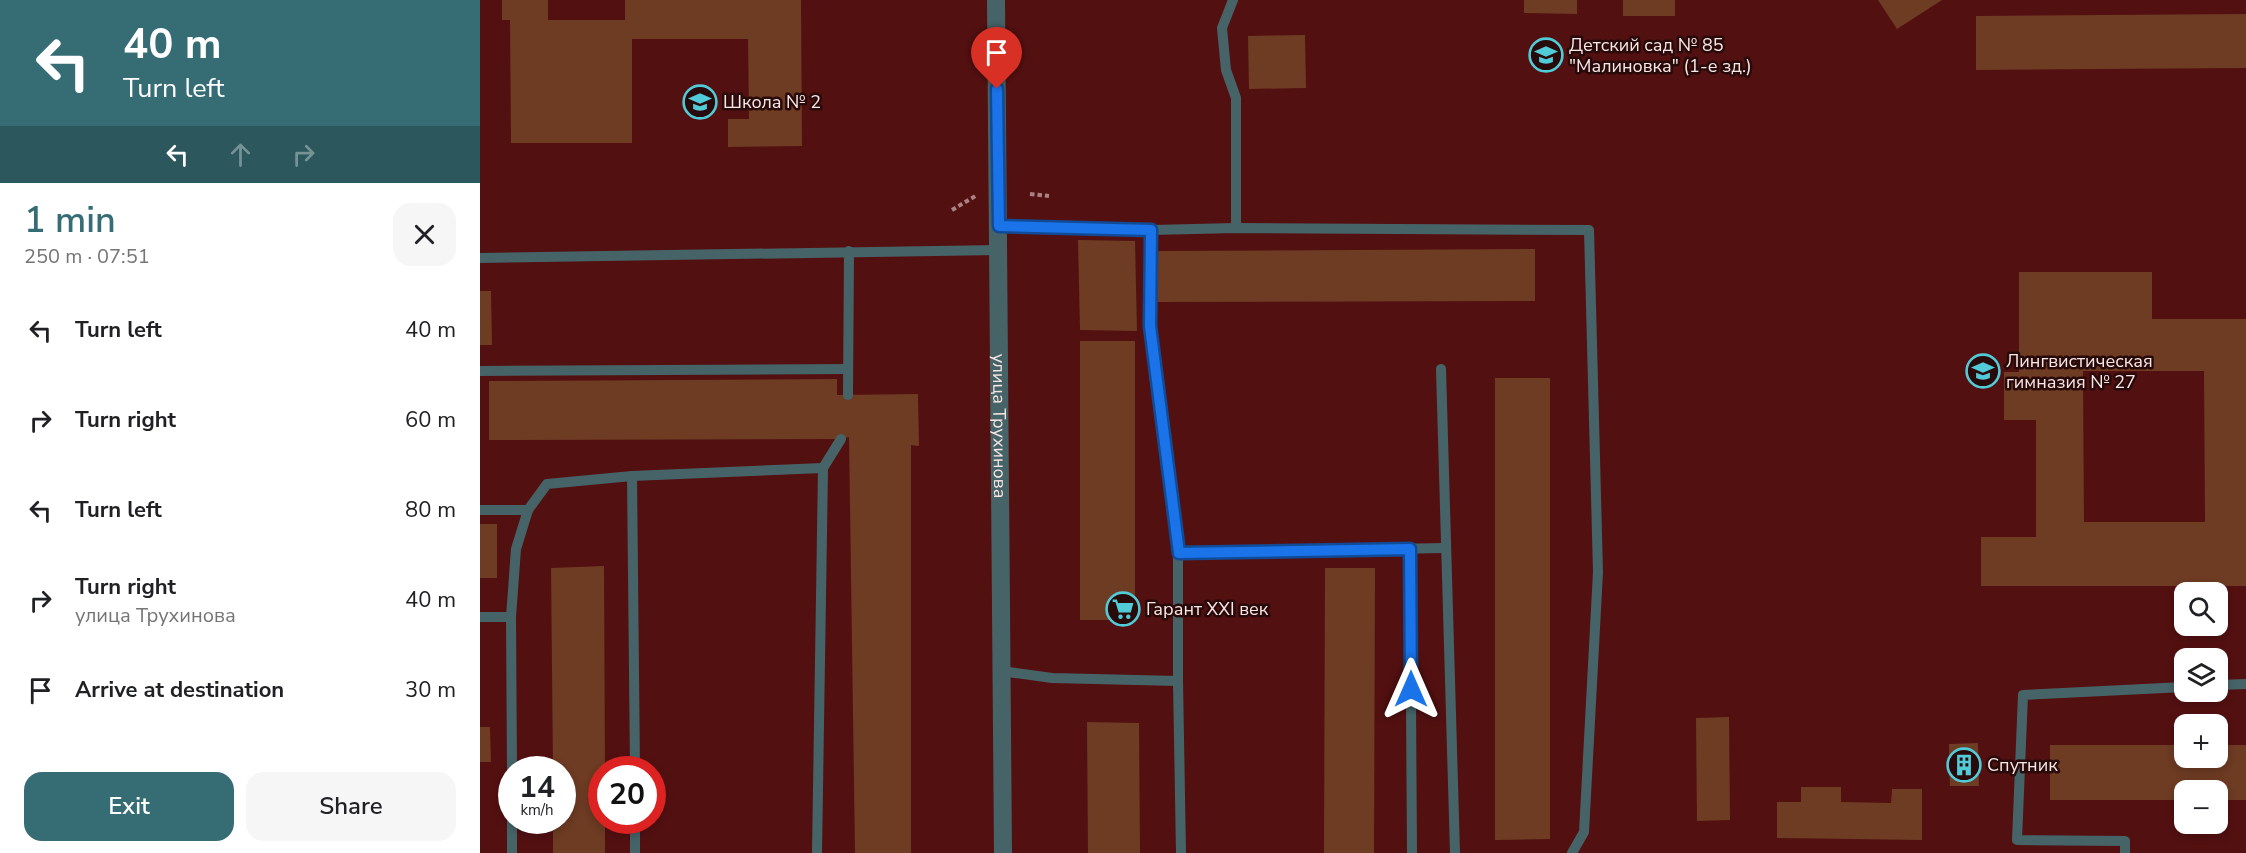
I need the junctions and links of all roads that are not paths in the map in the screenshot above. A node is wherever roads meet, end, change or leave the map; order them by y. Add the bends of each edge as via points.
1 (996, 0) edge
2 (1233, 0) edge
3 (999, 226) junction
4 (1236, 228) junction
5 (1151, 230) junction
6 (999, 250) junction
7 (849, 251) junction
8 (480, 258) edge
9 (848, 369) junction
10 (1441, 369) dead end
11 (480, 371) edge
12 (848, 395) dead end
13 (841, 439) dead end
14 (823, 468) junction
15 (632, 476) junction
16 (480, 510) edge
17 (528, 510) junction
18 (1445, 548) junction
19 (1410, 549) junction
20 (1179, 553) junction
21 (480, 617) edge
22 (512, 617) junction
23 (1001, 671) junction
24 (1178, 681) junction
25 (2246, 684) edge
26 (2228, 685) edge
27 (2174, 687) edge
28 (512, 756) edge
29 (634, 756) edge
30 (512, 834) edge
31 (635, 834) edge
32 (512, 853) edge
33 (635, 853) edge
34 (818, 853) edge
35 (1003, 853) edge
36 (1181, 853) edge
37 (1412, 853) edge
38 (1455, 853) edge
39 (1572, 853) edge
40 (2125, 853) edge

1 - 3 street, улица Трухинова
2 - 4 lane via 1222,28 1226,70 1236,98
3 - 5 lane
3 - 6 street, улица Трухинова
4 - 5 lane
4 - 39 lane via 1589,230 1598,572 1584,832
5 - 20 lane via 1150,326
6 - 7 lane
6 - 23 street, улица Трухинова
7 - 8 lane
7 - 9 lane
9 - 11 lane
9 - 12 lane
10 - 18 lane
13 - 14 lane
14 - 15 lane
14 - 34 lane
15 - 17 lane via 547,484
15 - 29 lane
16 - 17 lane
17 - 22 lane via 516,549
18 - 19 lane
18 - 38 lane
19 - 20 lane
19 - 37 lane
20 - 24 lane
21 - 22 lane
22 - 28 lane
23 - 24 lane via 1052,678
23 - 35 street, улица Трухинова
24 - 36 lane
25 - 26 lane
27 - 40 lane via 2023,695 2017,840 2125,841
30 - 32 lane
31 - 33 lane

